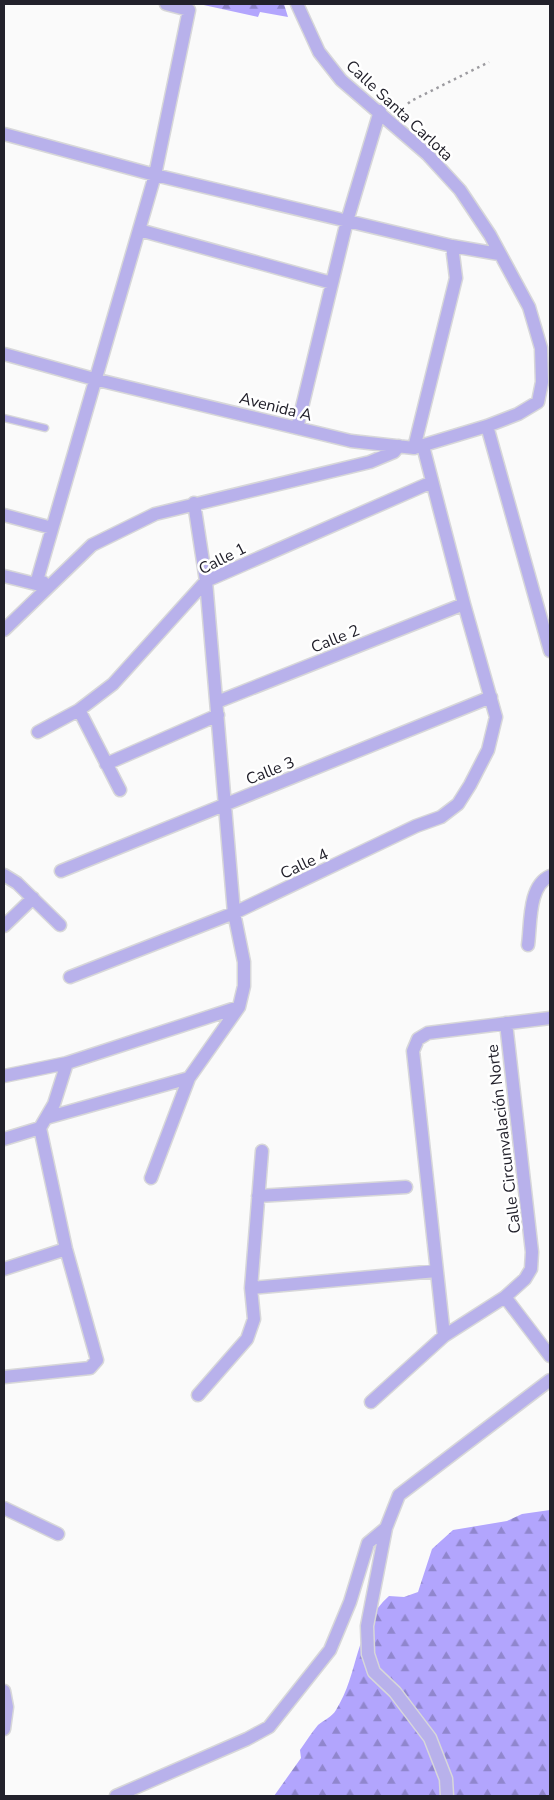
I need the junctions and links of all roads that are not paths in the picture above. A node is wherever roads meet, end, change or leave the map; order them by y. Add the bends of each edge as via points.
1 (166, 4) edge
2 (297, 4) edge
3 (384, 116) junction
4 (4, 134) edge
5 (155, 175) junction
6 (347, 221) junction
7 (139, 230) junction
8 (452, 246) junction
9 (499, 254) junction
10 (332, 283) junction
11 (4, 354) edge
12 (94, 379) junction
13 (544, 403) edge
14 (4, 418) edge
15 (487, 426) junction
16 (45, 428) dead end
17 (297, 428) junction
18 (399, 446) junction
19 (419, 447) junction
20 (432, 482) junction
21 (194, 503) junction
22 (4, 515) edge
23 (52, 528) junction
24 (65, 570) junction
25 (4, 576) edge
26 (206, 582) junction
27 (36, 584) junction
28 (464, 604) junction
29 (4, 630) edge
30 (550, 651) edge
31 (491, 697) junction
32 (218, 708) junction
33 (79, 710) junction
34 (38, 732) dead end
35 (106, 764) junction
36 (120, 790) dead end
37 (225, 806) junction
38 (61, 871) dead end
39 (4, 874) edge
40 (550, 876) edge
41 (33, 898) junction
42 (234, 913) junction
43 (60, 925) dead end
44 (4, 926) edge
45 (528, 945) dead end
46 (70, 977) dead end
47 (239, 1007) junction
48 (550, 1018) edge
49 (506, 1023) junction
50 (67, 1063) junction
51 (4, 1076) edge
52 (189, 1078) junction
53 (43, 1123) junction
54 (4, 1139) edge
55 (262, 1151) dead end
56 (151, 1178) dead end
57 (406, 1187) dead end
58 (258, 1196) junction
59 (66, 1249) junction
60 (4, 1269) edge
61 (436, 1271) junction
62 (251, 1288) junction
63 (505, 1297) junction
64 (444, 1336) junction
65 (550, 1356) edge
66 (4, 1377) edge
67 (550, 1380) edge
68 (198, 1395) dead end
69 (371, 1402) dead end
70 (4, 1508) edge
71 (386, 1528) junction
72 (58, 1534) dead end
73 (4, 1691) edge
74 (4, 1729) edge
75 (116, 1796) edge
76 (447, 1796) edge

1 - 5 street via 190,10
2 - 3 street, Calle Santa Carlota via 319,52 341,80
3 - 6 street
3 - 9 street, Calle Santa Carlota via 427,154 460,190
4 - 5 street
5 - 6 street
5 - 7 street
6 - 8 street
6 - 10 street
7 - 10 street
7 - 12 street
8 - 9 street
8 - 19 street via 456,278
9 - 13 street, Calle Santa Carlota via 529,307 541,348
10 - 17 street
11 - 12 street, Avenida A
12 - 17 street, Avenida A
12 - 23 street
13 - 15 street, Avenida A
14 - 16 lane
15 - 19 street, Avenida A
15 - 30 street
17 - 18 street, Avenida A via 351,441
18 - 19 street, Avenida A
18 - 21 street via 394,452 370,462
19 - 20 street
20 - 26 street, Calle 1
20 - 28 street
21 - 24 street via 155,514 92,545
21 - 26 street
22 - 23 street
23 - 27 street
24 - 27 street
24 - 29 street
25 - 27 street
26 - 32 street
26 - 33 street, Calle 1 via 113,684
28 - 31 street
28 - 32 street, Calle 2
31 - 37 street, Calle 3
31 - 42 street, Calle 4 via 496,716 488,750 458,804 441,817
32 - 35 street, Calle 2
32 - 37 street
33 - 34 street, Calle 1
33 - 35 street
35 - 36 street
37 - 38 street, Calle 3
37 - 42 street
39 - 41 street
40 - 45 street via 543,879 536,889
41 - 43 street
41 - 44 street
42 - 46 street, Calle 4
42 - 47 street via 244,962 244,986
47 - 50 street
47 - 52 street
48 - 49 street
49 - 61 street via 428,1033 418,1039 413,1051
49 - 63 street, Calle Circunvalación Norte via 532,1252 531,1269
50 - 51 street
50 - 53 street via 54,1104
52 - 53 street
52 - 56 street
53 - 54 street
53 - 59 street
55 - 58 street
57 - 58 street
58 - 62 street
59 - 60 street
59 - 66 street via 97,1360 90,1368
61 - 62 street
61 - 64 street
62 - 68 street via 254,1318 249,1334
63 - 64 street, Calle Circunvalación Norte
63 - 65 street
64 - 69 street, Calle Circunvalación Norte
67 - 71 street via 399,1495
70 - 72 street
71 - 75 street via 368,1543 350,1602 330,1650 270,1727
71 - 76 street via 367,1626 368,1654 374,1672 395,1692 430,1738 446,1779
73 - 74 street via 7,1706

